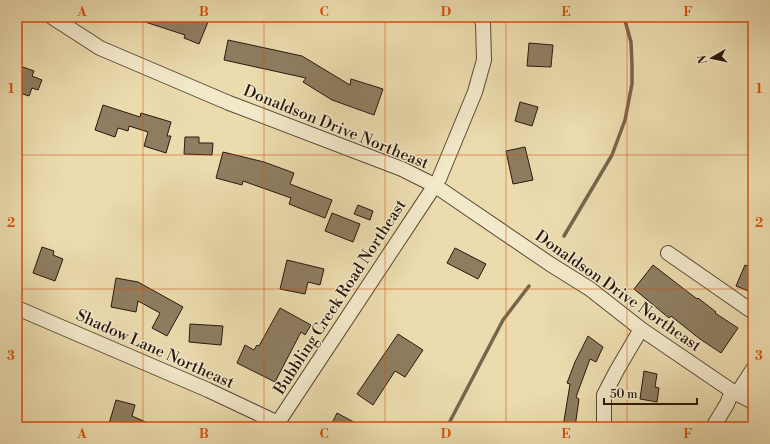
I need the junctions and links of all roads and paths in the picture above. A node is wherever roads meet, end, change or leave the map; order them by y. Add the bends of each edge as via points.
1 (52, 17) edge
2 (480, 17) edge
3 (434, 185) junction
4 (668, 253) dead end
5 (17, 308) edge
6 (753, 312) edge
7 (641, 329) junction
8 (753, 369) edge
9 (734, 393) junction
10 (753, 402) edge
11 (277, 425) edge
12 (604, 427) edge
13 (713, 427) edge

1 - 3 street, Donaldson Drive Northeast via 100,48 229,103 402,169
2 - 3 street, Bubbling Creek Road Northeast via 483,23 484,60 479,79 439,179
3 - 7 street, Donaldson Drive Northeast via 590,290
3 - 11 street, Bubbling Creek Road Northeast
4 - 6 street
5 - 11 street, Shadow Lane Northeast via 208,390
7 - 9 street, Donaldson Drive Northeast
7 - 12 street via 604,394
8 - 9 street
9 - 10 street, Donaldson Drive Northeast
9 - 13 street

